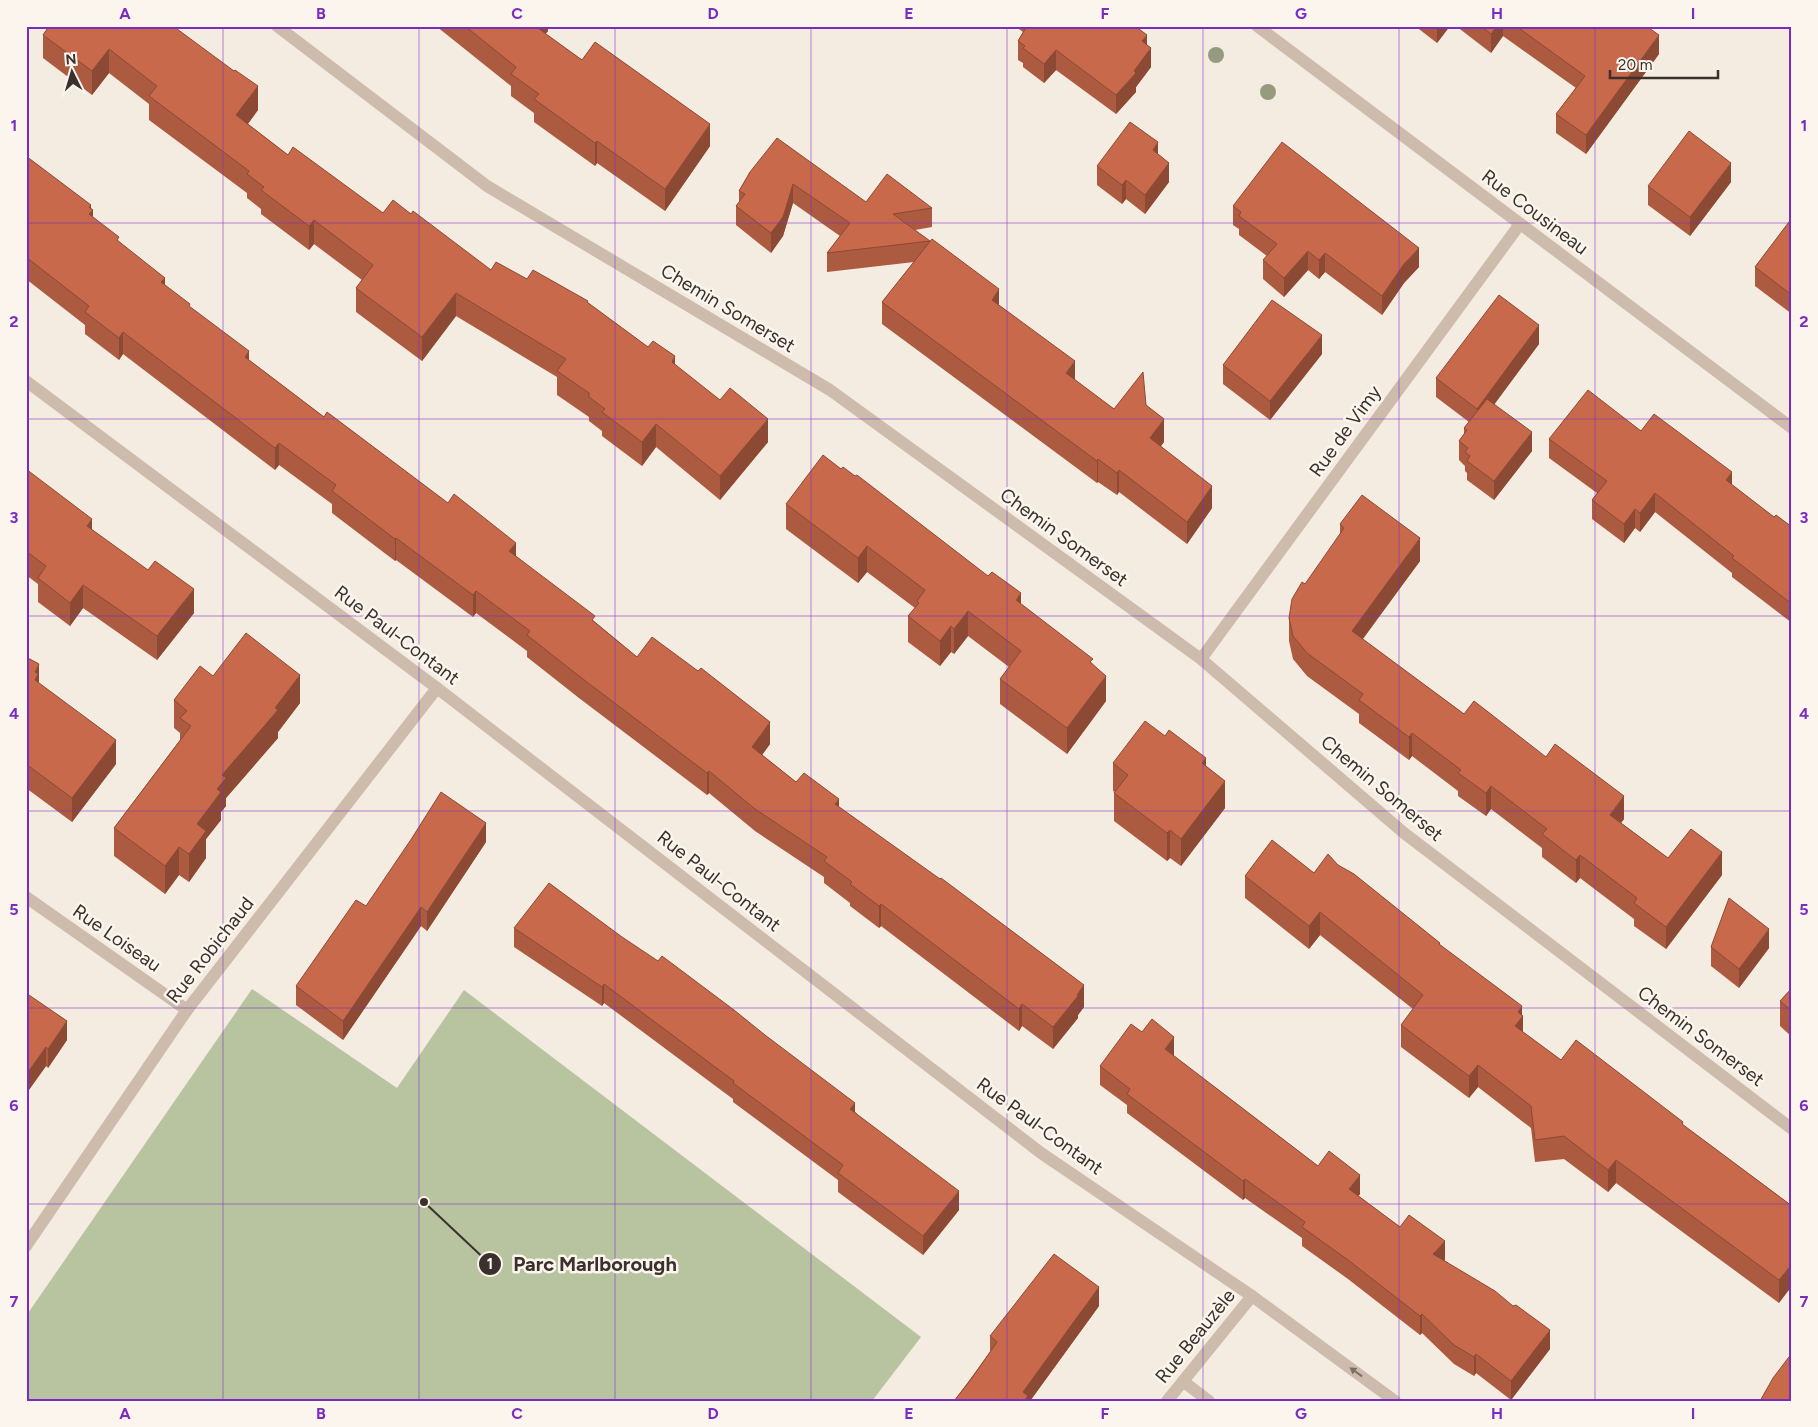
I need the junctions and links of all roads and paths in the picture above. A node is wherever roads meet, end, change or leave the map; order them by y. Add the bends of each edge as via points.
1 (277, 26) edge
2 (1257, 26) edge
3 (1520, 224) junction
4 (26, 381) edge
5 (1792, 428) edge
6 (1201, 659) junction
7 (437, 688) junction
8 (26, 897) edge
9 (187, 1010) junction
10 (1792, 1129) edge
11 (26, 1246) edge
12 (1252, 1296) junction
13 (1184, 1382) junction
14 (1167, 1401) edge
15 (1209, 1401) edge
16 (1395, 1401) edge

1 - 6 street, Chemin Somerset via 487,186 830,390
2 - 3 street, Rue Cousineau
3 - 5 street, Rue Cousineau
3 - 6 street, Rue de Vimy
4 - 7 street, Rue Paul-Contant
6 - 10 street, Chemin Somerset via 1404,833
7 - 9 street, Rue Robichaud
7 - 12 street, Rue Paul-Contant via 1041,1153
8 - 9 street, Rue Loiseau
9 - 11 street, Rue Robichaud
12 - 13 street, Rue Beauzèle
16 -> 12 street, Rue Paul-Contant
13 - 14 street, Rue Beauzèle
13 - 15 street

